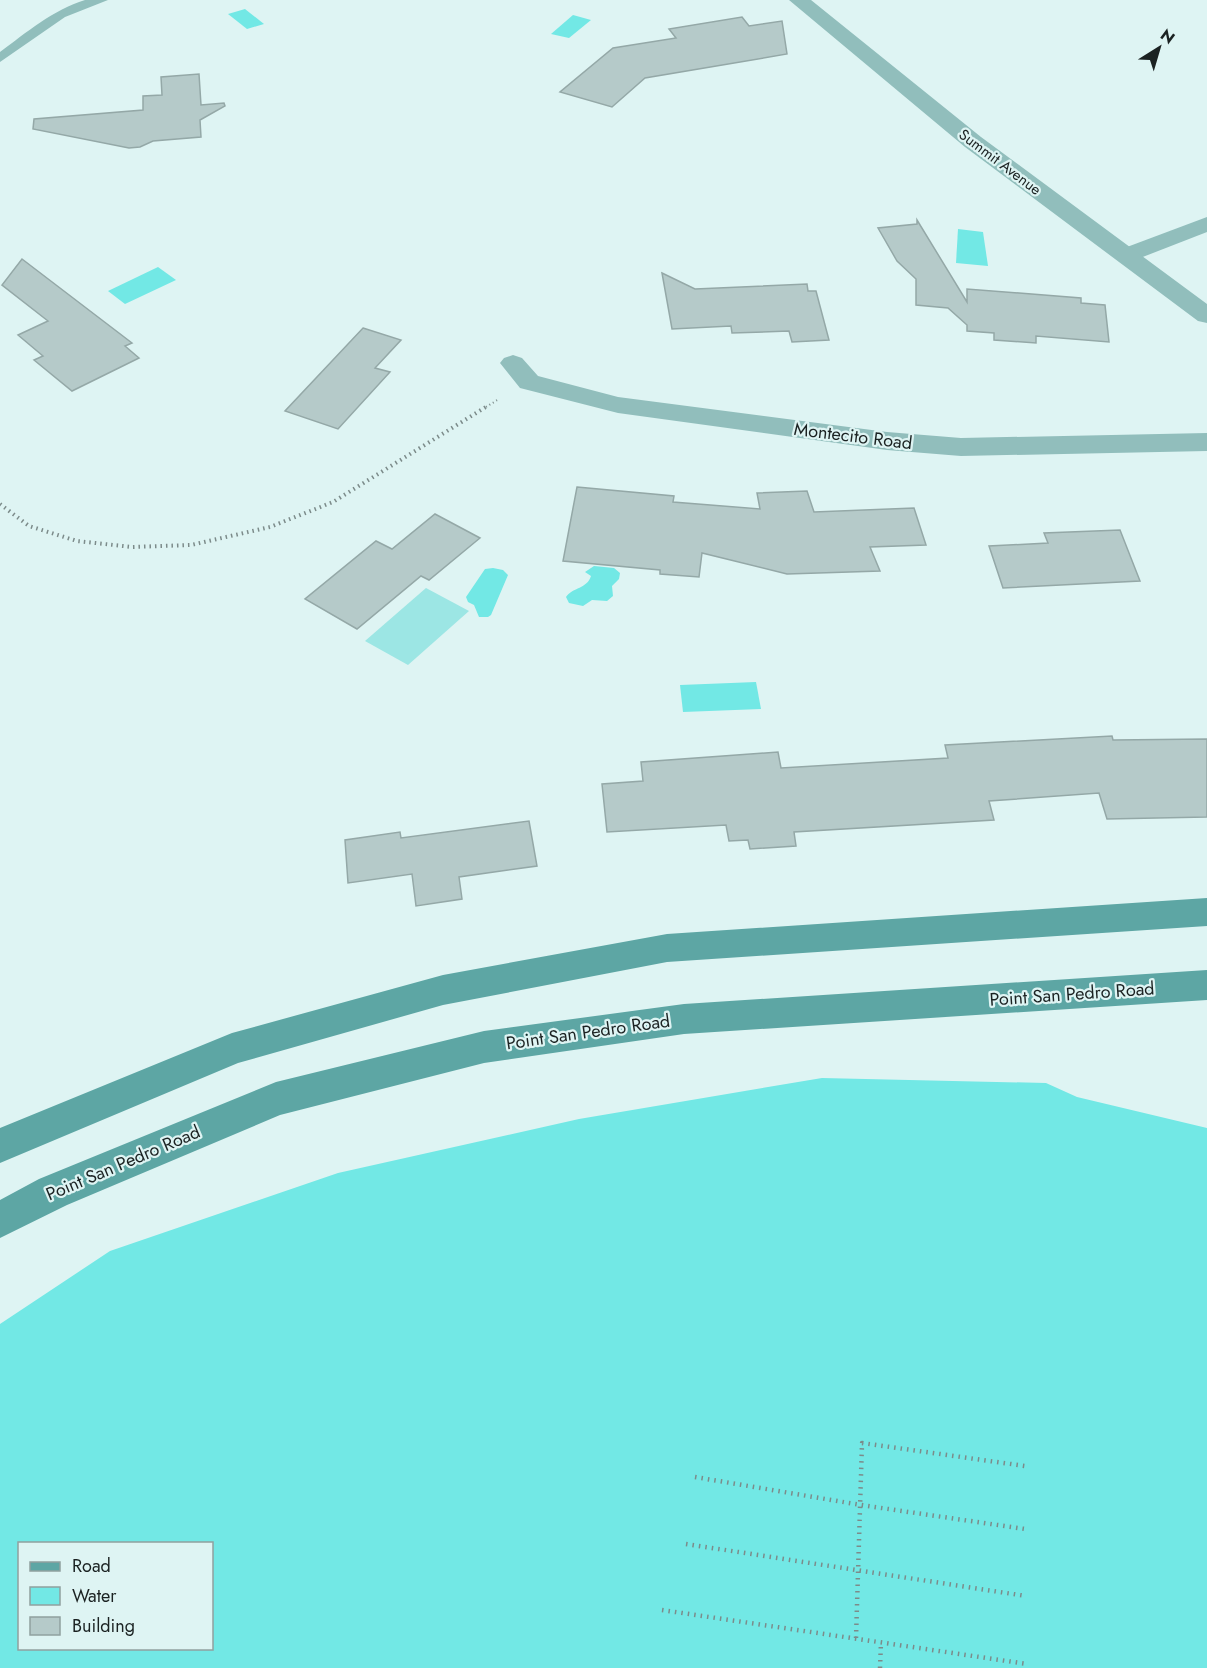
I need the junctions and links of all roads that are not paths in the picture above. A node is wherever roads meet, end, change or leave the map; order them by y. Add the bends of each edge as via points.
1 (102, 0) edge
2 (799, 0) edge
3 (0, 58) edge
4 (1207, 224) edge
5 (1127, 255) junction
6 (1207, 316) edge
7 (520, 373) road end
8 (1207, 442) edge
9 (1207, 912) edge
10 (1207, 985) edge
11 (0, 1146) edge
12 (0, 1220) edge

1 - 3 lane via 59,14
2 - 5 street, Summit Avenue via 973,142
4 - 5 street
5 - 6 street, Summit Avenue
7 - 8 street, Montecito Road via 618,405 887,441 961,447
9 - 11 main road via 668,948 443,990 232,1050
10 - 12 main road, Point San Pedro Road via 684,1019 484,1047 276,1099 52,1192

